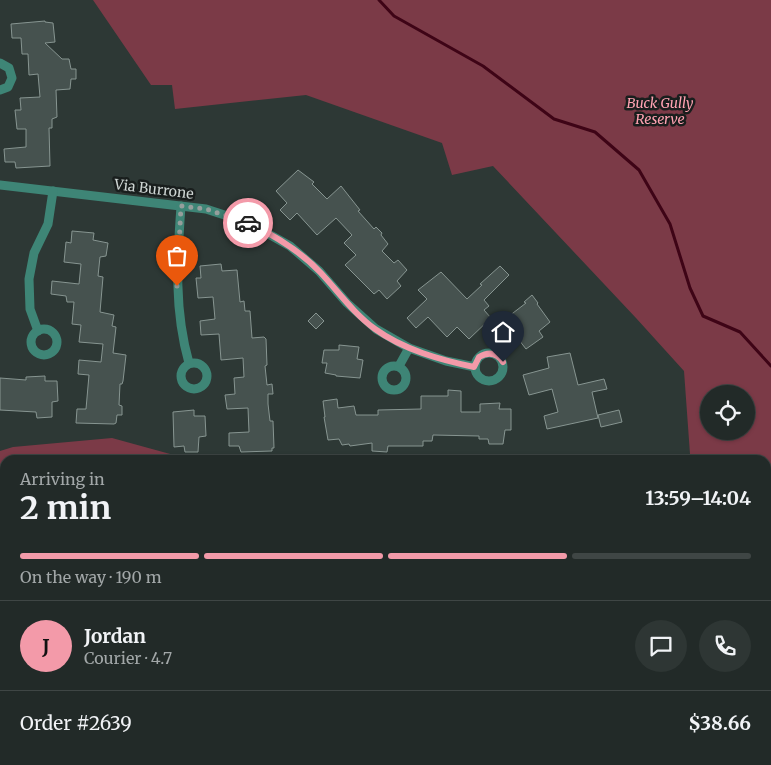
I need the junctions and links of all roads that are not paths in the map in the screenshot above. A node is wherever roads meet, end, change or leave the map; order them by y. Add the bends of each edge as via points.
1 (0, 63) edge
2 (0, 90) edge
3 (0, 185) edge
4 (53, 191) junction
5 (181, 206) junction
6 (38, 331) dead end
7 (409, 348) junction
8 (189, 364) dead end
9 (399, 366) dead end
10 (474, 367) dead end

1 - 2 street via 9,68 12,78 8,87
3 - 4 street, Via Burrone
4 - 5 street, Via Burrone
4 - 6 street via 48,224 34,253 29,279 30,309
5 - 7 street, Via Burrone via 206,209 249,223 290,246 376,330
5 - 8 street via 178,302
7 - 9 street
7 - 10 street, Via Burrone

